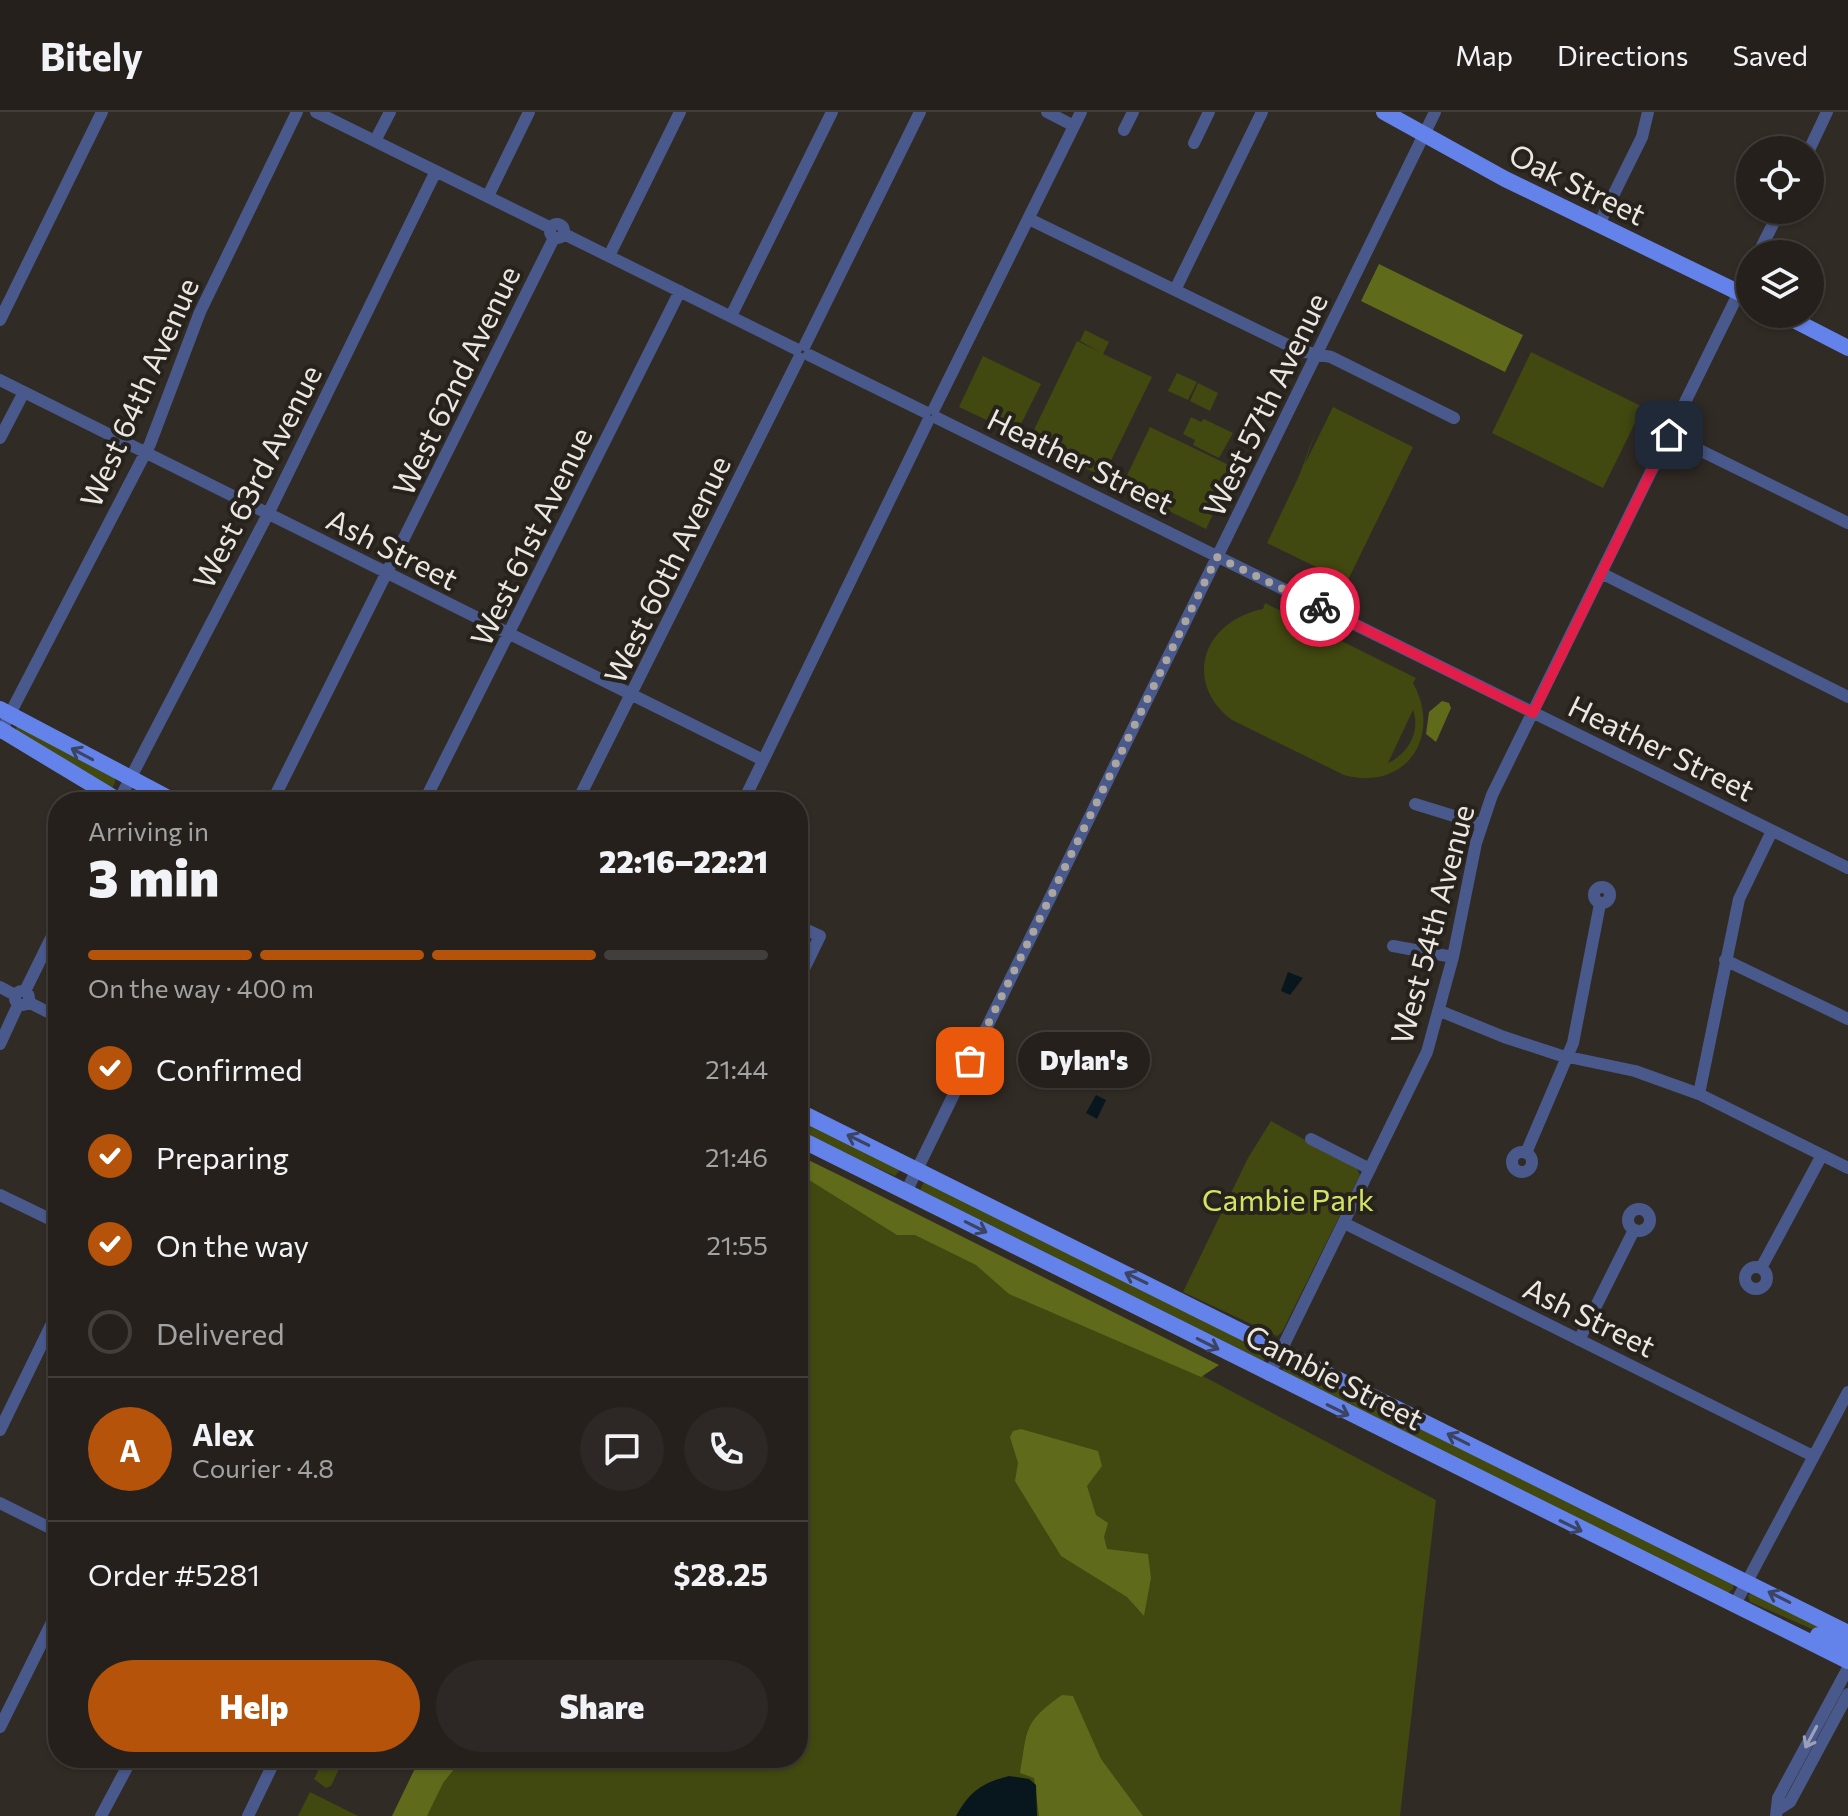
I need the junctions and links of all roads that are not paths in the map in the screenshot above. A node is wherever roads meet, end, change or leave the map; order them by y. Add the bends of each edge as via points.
1 (102, 112) edge
2 (297, 112) edge
3 (316, 112) edge
4 (390, 112) edge
5 (529, 112) edge
6 (680, 112) edge
7 (832, 112) edge
8 (920, 112) edge
9 (1047, 112) edge
10 (1081, 112) edge
11 (1133, 112) edge
12 (1209, 112) edge
13 (1262, 112) edge
14 (1384, 112) edge
15 (1435, 112) edge
16 (1648, 112) edge
17 (1827, 112) edge
18 (1074, 126) junction
19 (1124, 130) dead end
20 (1424, 135) junction
21 (1816, 136) edge
22 (375, 141) junction
23 (1194, 143) dead end
24 (436, 171) junction
25 (488, 196) junction
26 (1029, 219) junction
27 (1598, 226) junction
28 (556, 233) junction
29 (609, 256) junction
30 (1175, 290) junction
31 (680, 291) junction
32 (1736, 291) edge
33 (1736, 310) edge
34 (731, 316) junction
35 (0, 320) edge
36 (1809, 328) edge
37 (1848, 348) edge
38 (802, 352) junction
39 (1317, 355) junction
40 (0, 380) edge
41 (24, 392) junction
42 (931, 415) junction
43 (1454, 418) dead end
44 (1669, 435) junction
45 (0, 438) edge
46 (146, 453) junction
47 (268, 514) junction
48 (1848, 523) edge
49 (1217, 557) junction
50 (1601, 573) junction
51 (388, 574) junction
52 (510, 635) junction
53 (632, 696) junction
54 (1848, 697) edge
55 (5, 712) edge
56 (1533, 713) junction
57 (1, 730) edge
58 (763, 760) junction
59 (130, 779) junction
60 (103, 792) edge
61 (124, 792) edge
62 (156, 792) edge
63 (277, 792) edge
64 (429, 792) edge
65 (582, 792) edge
66 (748, 792) edge
67 (1415, 804) dead end
68 (1480, 824) junction
69 (1772, 831) junction
70 (1848, 868) edge
71 (1600, 904) dead end
72 (808, 931) edge
73 (48, 945) edge
74 (1393, 946) dead end
75 (1453, 957) junction
76 (1725, 960) junction
77 (808, 961) edge
78 (0, 987) edge
79 (22, 998) junction
80 (1440, 1011) junction
81 (48, 1012) edge
82 (1848, 1019) edge
83 (0, 1044) edge
84 (1568, 1056) junction
85 (1699, 1094) junction
86 (808, 1116) edge
87 (1311, 1139) dead end
88 (808, 1143) edge
89 (1526, 1153) dead end
90 (1822, 1155) junction
91 (1848, 1168) edge
92 (1370, 1169) junction
93 (917, 1170) junction
94 (906, 1192) junction
95 (0, 1195) edge
96 (48, 1218) edge
97 (1344, 1223) junction
98 (1634, 1230) dead end
99 (1761, 1268) dead end
100 (48, 1332) edge
101 (1579, 1340) junction
102 (1281, 1350) junction
103 (1269, 1375) junction
104 (1848, 1392) edge
105 (0, 1430) edge
106 (1813, 1456) junction
107 (0, 1503) edge
108 (48, 1527) edge
109 (1747, 1581) junction
110 (1734, 1606) junction
111 (48, 1630) edge
112 (1848, 1633) edge
113 (1796, 1634) junction
114 (1848, 1647) edge
115 (1848, 1661) edge
116 (1848, 1668) edge
117 (1848, 1694) edge
118 (0, 1727) edge
119 (127, 1768) edge
120 (271, 1768) edge
121 (1777, 1813) edge
122 (101, 1816) edge
123 (248, 1816) edge

1 - 35 street
2 - 46 street, West 64th Avenue via 200,312
3 - 22 street, Heather Street
4 - 22 street
5 - 25 street
6 - 29 street
7 - 34 street
8 - 38 street, West 60th Avenue
9 - 18 street
10 - 18 street
11 - 19 street
12 - 23 street
13 - 30 street
14 - 20 main road, Oak Street
15 - 20 street, West 57th Avenue
16 - 27 street via 1642,137
17 - 21 street
18 - 26 street
20 - 27 main road, Oak Street
20 - 39 street, West 57th Avenue
22 - 24 street, Heather Street
24 - 25 street, Heather Street
24 - 47 street, West 63rd Avenue
25 - 28 street, Heather Street
26 - 30 street
26 - 42 street
27 - 32 main road, Oak Street
28 - 29 street, Heather Street
28 - 51 street, West 62nd Avenue
29 - 31 street, Heather Street
30 - 39 street
31 - 34 street, Heather Street
31 - 52 street, West 61st Avenue
33 - 44 street, West 54th Avenue
34 - 38 street, Heather Street
36 - 37 main road
38 - 42 street, Heather Street
38 - 53 street, West 60th Avenue
39 - 43 street via 1331,357
39 - 49 street, West 57th Avenue
40 - 41 street, Ash Street
41 - 45 street
41 - 46 street, Ash Street
42 - 49 street, Heather Street
42 - 58 street
44 - 48 street
44 - 50 street, West 54th Avenue
46 - 47 street, Ash Street
46 - 55 street, West 64th Avenue
47 - 51 street, Ash Street
47 - 59 street, West 63rd Avenue
49 - 56 street, Heather Street
49 - 93 street, West 57th Avenue
50 - 54 street
50 - 56 street, West 54th Avenue
51 - 52 street, Ash Street
51 - 63 street, West 62nd Avenue
52 - 53 street, Ash Street
52 - 64 street, West 61st Avenue
53 - 58 street, Ash Street
53 - 65 street, West 60th Avenue
55 - 57 street, West 64th Avenue
59 -> 55 main road
56 - 68 street, West 54th Avenue
56 - 69 street, Heather Street
57 - 60 main road
58 - 66 street
59 - 61 street, West 63rd Avenue
59 - 62 main road
67 - 68 street
68 - 75 street, West 54th Avenue
69 - 70 street, Heather Street
69 - 76 street via 1739,899
71 - 84 street
72 - 77 street via 820,936
73 - 79 street
74 - 75 street
75 - 80 street, West 54th Avenue
76 - 82 street
76 - 85 street
78 - 79 street
79 - 81 street
79 - 83 street
80 - 84 street
80 - 92 street, West 54th Avenue via 1413,1082
84 - 85 street via 1635,1071
84 - 89 street
85 - 90 street
93 -> 86 main road, Cambie Street
87 - 92 street
88 - 94 main road, Cambie Street
90 - 91 street
90 - 99 street
92 - 97 street, West 54th Avenue
93 - 94 street, West 57th Avenue
102 -> 93 main road, Cambie Street
94 -> 103 main road, Cambie Street
95 - 96 street
97 - 101 street, Ash Street
97 - 102 street, West 54th Avenue
98 - 101 street
100 - 105 street
101 - 106 street, Ash Street
102 - 103 street, West 54th Avenue
109 -> 102 main road, Cambie Street
103 -> 110 main road, Cambie Street
104 - 106 street
106 - 109 street
107 - 108 street
109 - 110 street
112 -> 109 main road, Cambie Street
110 - 113 main road, Cambie Street
111 - 118 street
113 - 114 main road
113 - 115 main road, Cambie Street
116 -> 121 street via 1778,1798
117 - 121 street via 1790,1802
119 - 122 street
120 - 123 street

